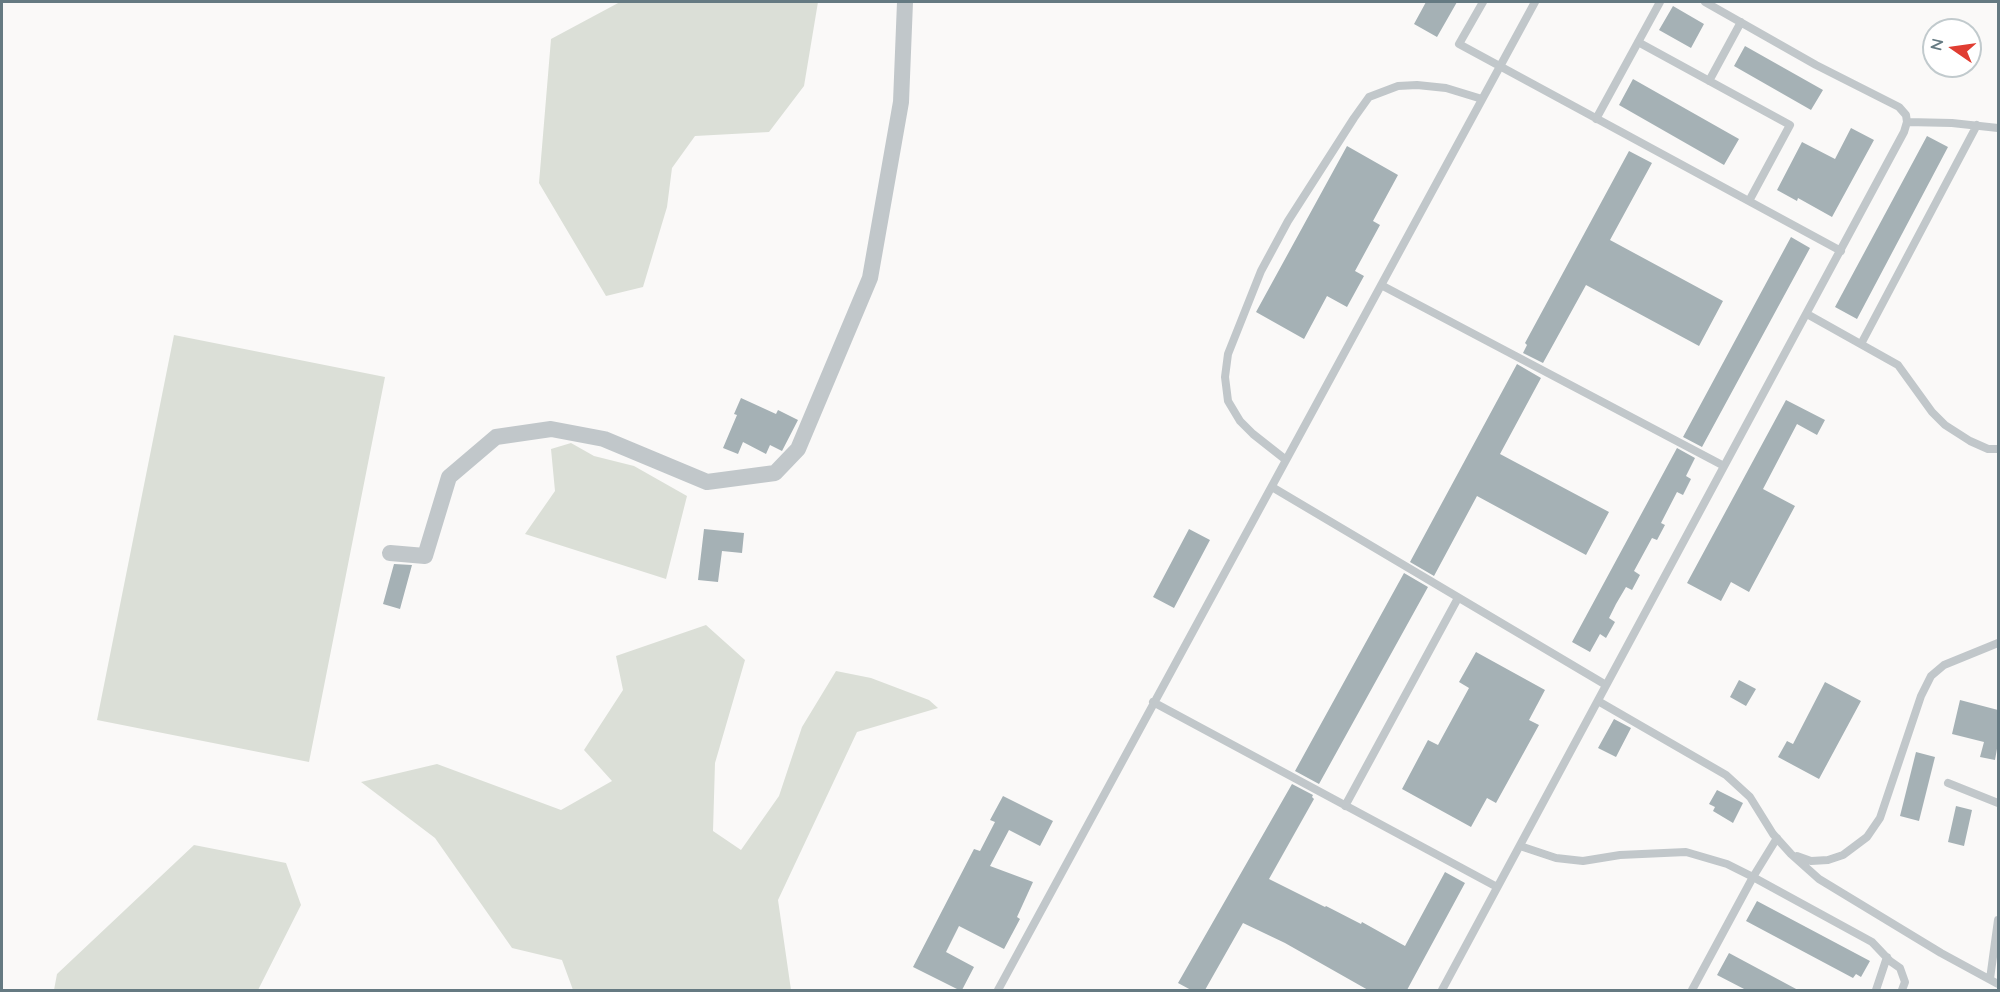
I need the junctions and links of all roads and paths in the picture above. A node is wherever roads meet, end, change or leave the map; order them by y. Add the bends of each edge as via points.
1 (905, 2) edge
2 (1483, 2) edge
3 (1535, 2) edge
4 (1660, 2) edge
5 (1706, 2) edge
6 (1741, 22) junction
7 (1638, 42) junction
8 (1500, 66) junction
9 (1709, 81) junction
10 (1482, 99) junction
11 (1596, 119) junction
12 (1907, 122) junction
13 (1977, 125) junction
14 (1998, 128) edge
15 (1749, 201) junction
16 (1841, 251) junction
17 (1381, 285) junction
18 (1807, 314) junction
19 (1862, 344) junction
20 (1998, 449) edge
21 (1286, 460) junction
22 (1724, 466) junction
23 (1272, 487) junction
24 (390, 553) dead end
25 (1458, 598) junction
26 (1998, 643) edge
27 (1606, 685) junction
28 (1598, 701) junction
29 (1154, 702) junction
30 (1948, 783) dead end
31 (1998, 803) edge
32 (1345, 806) junction
33 (1777, 838) junction
34 (1520, 846) junction
35 (1791, 854) junction
36 (1754, 877) junction
37 (1497, 887) junction
38 (1998, 920) edge
39 (1887, 957) junction
40 (1990, 979) junction
41 (1998, 984) edge
42 (998, 990) edge
43 (1442, 990) edge
44 (1692, 990) edge
45 (1876, 990) edge
46 (1902, 990) edge

1 - 24 street via 900,102 870,278 798,449 775,473 707,482 604,440 551,429 496,437 449,477 425,556
2 - 8 lane via 1459,44
3 - 8 lane
4 - 7 lane
5 - 6 lane
6 - 9 lane
6 - 12 lane via 1815,65 1899,106
7 - 9 lane
7 - 11 lane
8 - 10 lane
8 - 11 lane
9 - 15 lane via 1790,124
10 - 17 lane
10 - 21 lane via 1446,88 1417,85 1398,86 1369,97 1294,212 1261,271 1228,354 1228,401 1240,421
11 - 15 lane
12 - 13 lane
12 - 16 lane
13 - 14 lane
13 - 19 lane
15 - 16 lane
16 - 18 lane
17 - 21 lane
17 - 22 lane
18 - 19 lane
18 - 22 lane
19 - 20 lane via 1898,365 1945,425 1970,441
21 - 23 lane
22 - 27 lane
23 - 25 lane
23 - 29 lane
25 - 27 lane
25 - 32 lane
26 - 35 lane via 1944,665 1931,676 1880,818 1867,837 1843,855 1828,860 1811,861
27 - 28 lane
28 - 33 lane via 1726,775 1750,797
28 - 34 lane
29 - 32 lane
29 - 42 lane
30 - 31 lane
32 - 37 lane
33 - 35 lane
33 - 36 lane
34 - 36 lane via 1556,858 1583,861 1686,852
34 - 37 lane
35 - 40 lane via 1819,879
36 - 39 lane via 1872,942
36 - 44 lane
37 - 43 lane
38 - 40 lane
39 - 45 lane
39 - 46 lane via 1900,968 1905,982
40 - 41 lane

